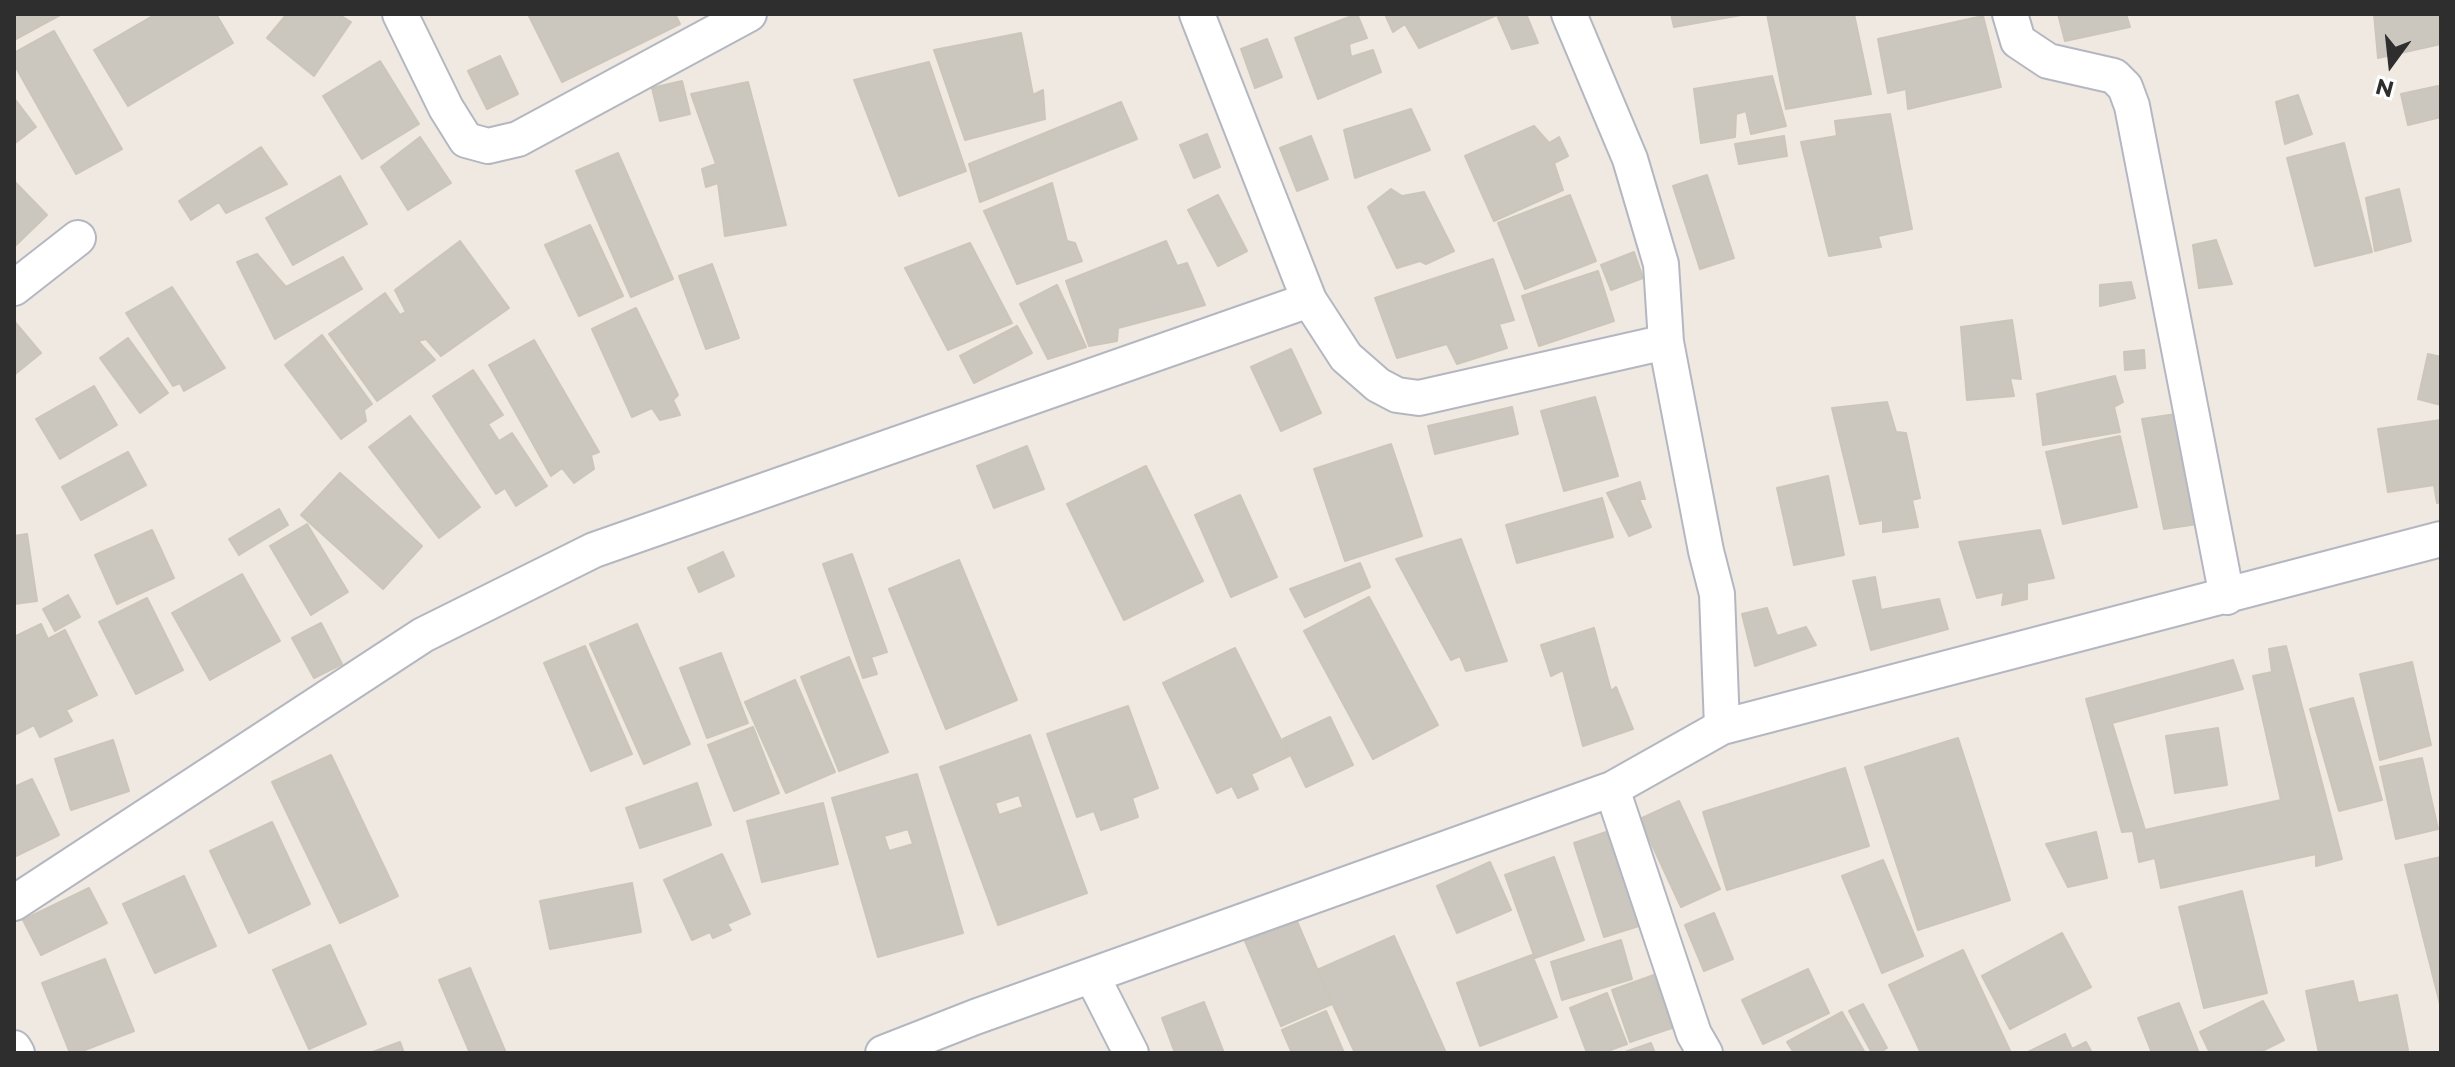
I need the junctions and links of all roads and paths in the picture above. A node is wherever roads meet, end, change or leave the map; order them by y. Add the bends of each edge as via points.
1 (400, 14) edge
2 (749, 14) edge
3 (1197, 14) edge
4 (1569, 14) edge
5 (2010, 14) edge
6 (78, 238) dead end
7 (14, 288) edge
8 (1309, 300) junction
9 (1666, 342) junction
10 (2441, 539) edge
11 (2227, 597) junction
12 (1722, 727) junction
13 (1612, 789) junction
14 (14, 903) edge
15 (1092, 976) junction
16 (14, 1048) edge
17 (17, 1053) edge
18 (883, 1053) edge
19 (1131, 1053) edge
20 (1705, 1053) edge

1 - 2 street via 466,140 488,146 518,139
3 - 8 street
4 - 9 street via 1630,159 1661,264
5 - 11 street via 2018,41 2048,61 2114,76 2125,87
6 - 7 street
8 - 9 street via 1346,357 1388,390 1419,398
8 - 14 street via 594,550 423,635
9 - 12 street via 1717,594
10 - 11 street
11 - 12 street
12 - 13 street
13 - 15 street
13 - 20 street via 1694,1034
15 - 18 street
15 - 19 street
16 - 17 street

